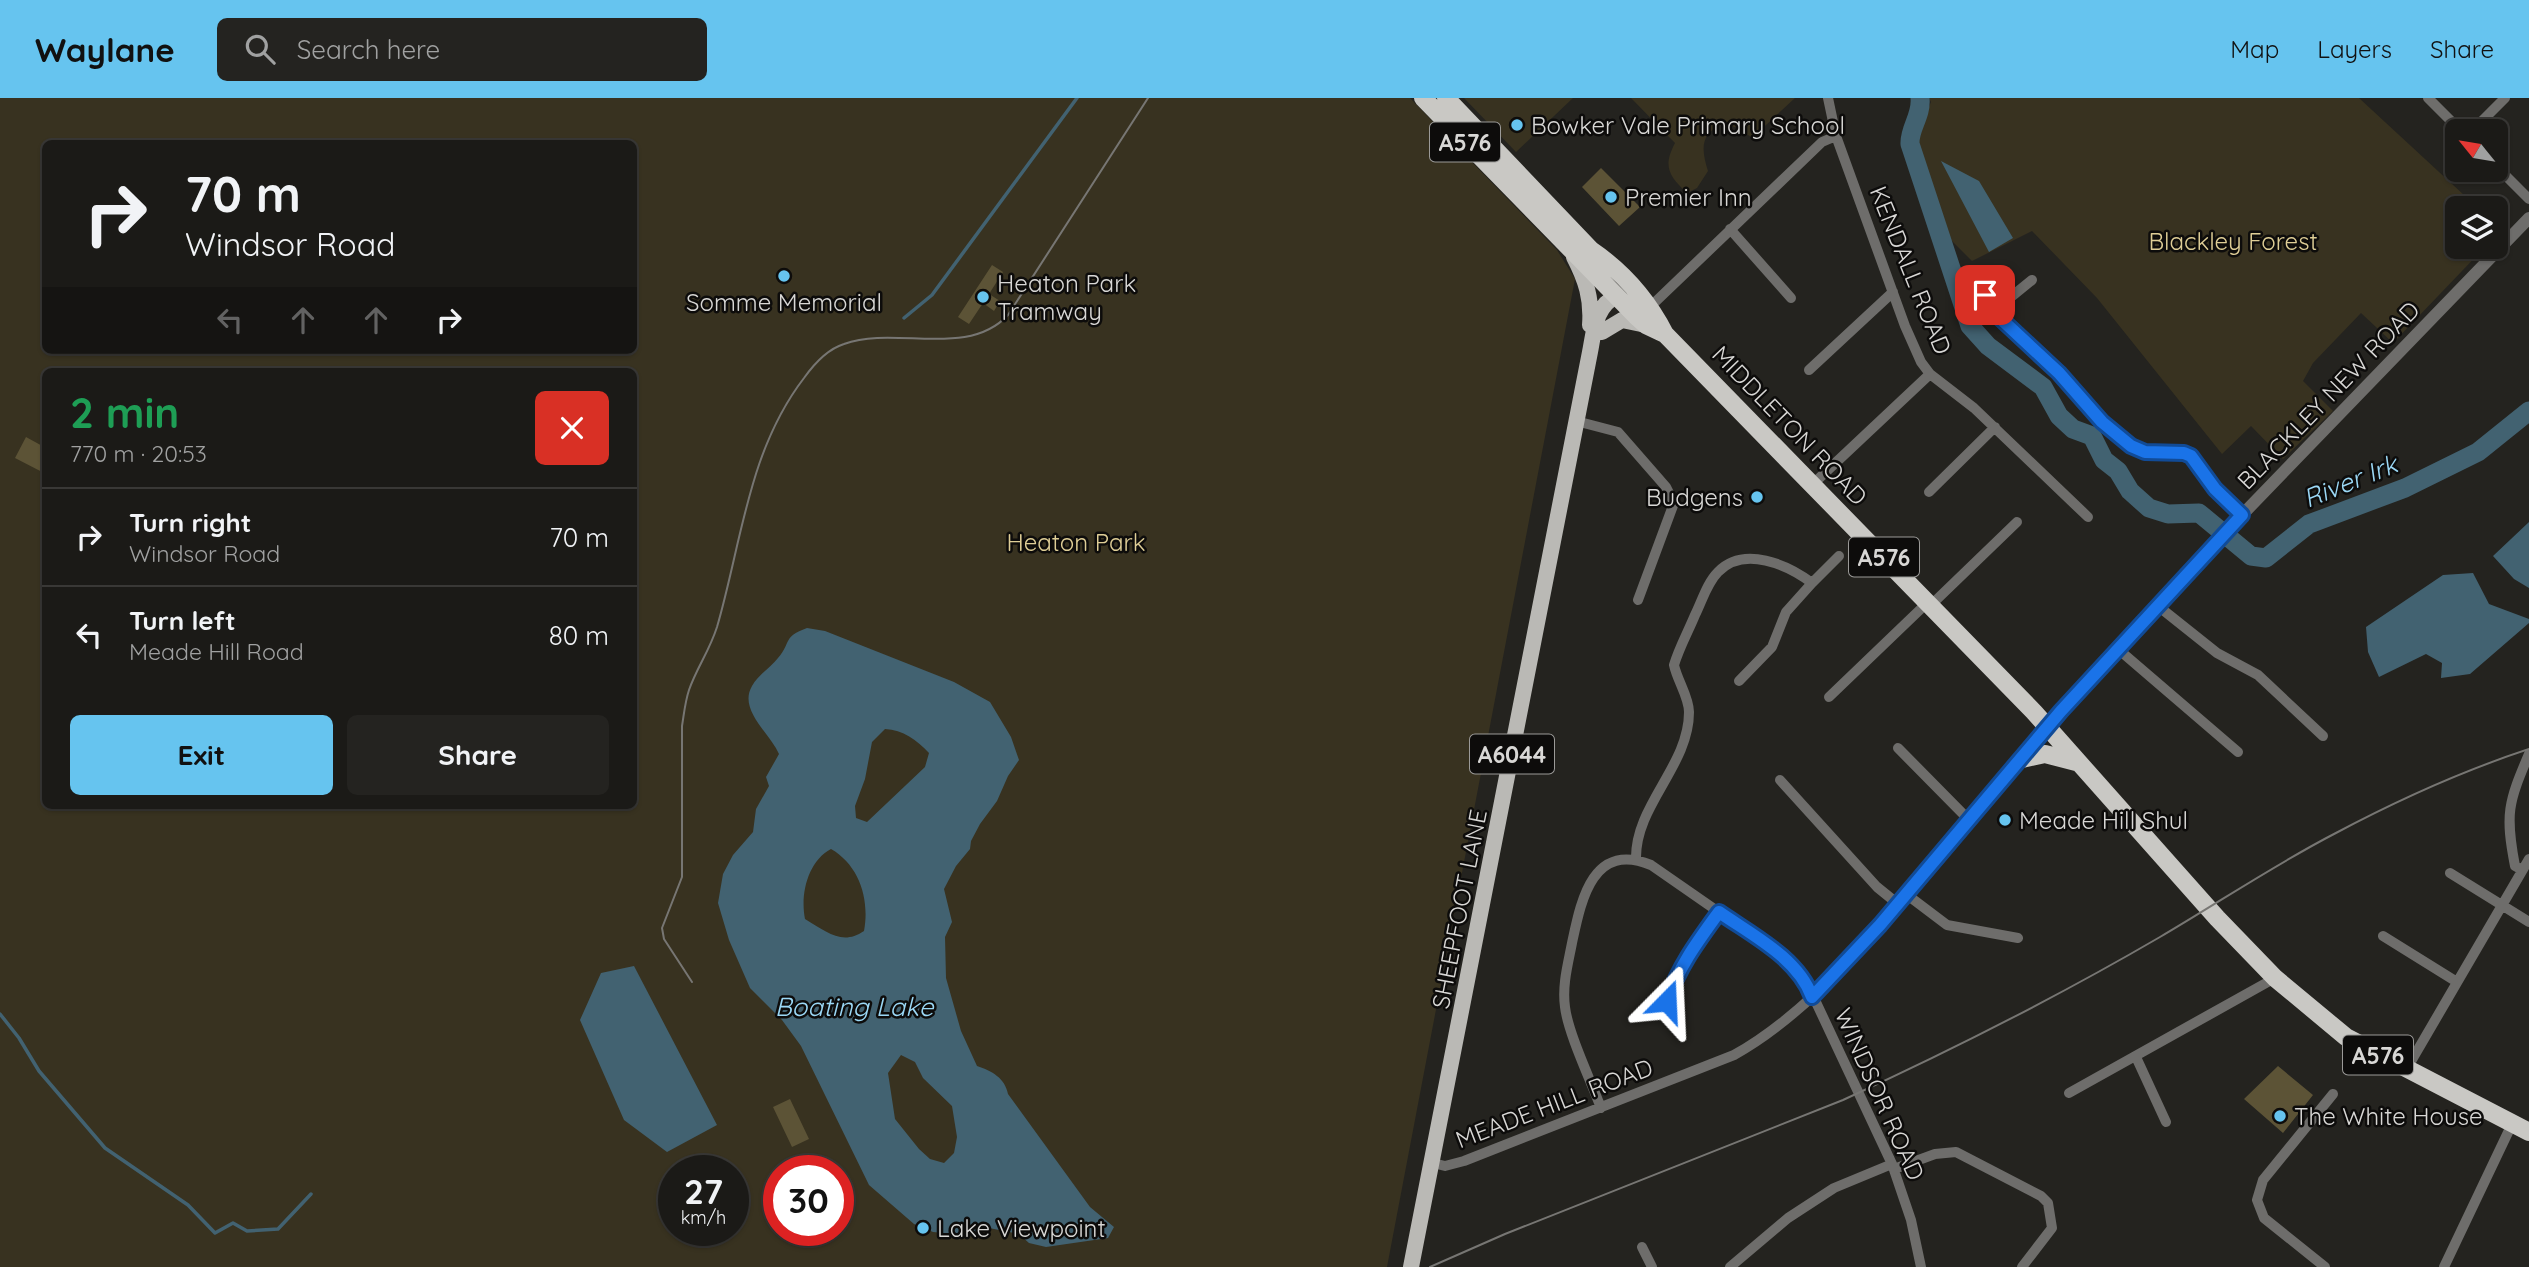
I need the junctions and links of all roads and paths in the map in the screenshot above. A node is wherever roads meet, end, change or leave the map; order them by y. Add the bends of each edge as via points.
1 (1423, 98) edge
2 (1446, 98) edge
3 (1828, 98) edge
4 (2428, 98) edge
5 (2505, 98) edge
6 (2448, 119) edge
7 (2484, 119) edge
8 (1836, 136) junction
9 (1508, 163) junction
10 (2508, 178) edge
11 (1508, 187) junction
12 (2529, 199) edge
13 (2529, 218) edge
14 (1731, 229) junction
15 (1591, 250) junction
16 (1571, 251) junction
17 (2032, 280) dead end
18 (1893, 292) junction
19 (1985, 295) dead end
20 (1616, 296) junction
21 (1791, 298) dead end
22 (1645, 301) junction
23 (1995, 310) junction
24 (1646, 325) junction
25 (1602, 332) junction
26 (1665, 334) junction
27 (1590, 352) junction
28 (1809, 370) dead end
29 (1930, 374) junction
30 (1576, 421) junction
31 (1994, 428) junction
32 (1813, 484) junction
33 (1929, 492) dead end
34 (2242, 515) junction
35 (2088, 517) dead end
36 (2017, 522) dead end
37 (1839, 556) dead end
38 (1812, 583) junction
39 (1637, 600) dead end
40 (1929, 603) junction
41 (2158, 606) junction
42 (2118, 649) junction
43 (1739, 681) dead end
44 (1829, 697) dead end
45 (2047, 728) junction
46 (2323, 736) dead end
47 (1898, 748) dead end
48 (2238, 752) dead end
49 (2529, 754) edge
50 (2022, 759) junction
51 (2076, 762) junction
52 (1780, 780) dead end
53 (1970, 821) junction
54 (1636, 859) junction
55 (2529, 859) edge
56 (2522, 870) junction
57 (2450, 873) dead end
58 (1906, 894) junction
59 (1898, 904) junction
60 (2501, 906) junction
61 (1719, 912) junction
62 (2529, 922) edge
63 (2384, 936) dead end
64 (2018, 938) dead end
65 (2275, 978) junction
66 (2457, 982) junction
67 (1812, 997) junction
68 (1668, 1012) dead end
69 (2136, 1056) junction
70 (2406, 1070) junction
71 (2069, 1093) dead end
72 (2333, 1094) dead end
73 (1601, 1108) junction
74 (2166, 1122) dead end
75 (2512, 1124) junction
76 (2529, 1132) edge
77 (1433, 1163) junction
78 (1893, 1167) junction
79 (1642, 1247) dead end
80 (1411, 1267) edge
81 (1653, 1267) edge
82 (1730, 1267) edge
83 (1922, 1267) edge
84 (2022, 1267) edge
85 (2325, 1267) edge
86 (2444, 1267) edge

1 - 11 highway, MIDDLETON ROAD / A576
2 - 9 highway, MIDDLETON ROAD / A576
3 - 8 street, KENDALL ROAD
4 - 6 street
5 - 7 street
8 - 14 street via 1822,142
8 - 18 street, KENDALL ROAD
9 - 11 highway, A576
9 - 15 highway, MIDDLETON ROAD / A576
10 - 12 street
11 - 16 highway, MIDDLETON ROAD / A576
13 - 34 street, BLACKLEY NEW ROAD
14 - 21 street
14 - 22 street
15 - 20 highway, A576 via 1615,284
15 - 22 highway, MIDDLETON ROAD / A576
16 - 20 highway, MIDDLETON ROAD / A576
16 - 27 main road, SHEEPFOOT LANE / A6044 via 1591,302
17 - 23 street
18 - 28 street
18 - 29 street, KENDALL ROAD
19 - 23 street
20 - 22 highway
20 - 24 highway, MIDDLETON ROAD / A576
20 - 25 main road, SHEEPFOOT LANE / A6044
20 - 27 main road, SHEEPFOOT LANE / A6044 via 1601,309
22 - 26 highway, MIDDLETON ROAD / A576
23 - 34 street via 2102,422 2145,452 2191,456
24 - 25 main road via 1622,320
24 - 26 highway, MIDDLETON ROAD / A576
25 - 27 main road, SHEEPFOOT LANE / A6044
26 - 32 highway, MIDDLETON ROAD / A576
27 - 30 main road, SHEEPFOOT LANE / A6044
29 - 31 street, KENDALL ROAD
29 - 32 street
30 - 39 street via 1618,432 1674,502
30 - 77 main road, SHEEPFOOT LANE / A6044
31 - 33 street
31 - 35 street, KENDALL ROAD
32 - 40 highway, MIDDLETON ROAD / A576
34 - 41 street, BLACKLEY NEW ROAD
36 - 40 street
37 - 38 street
38 - 43 street via 1786,612 1772,647
38 - 54 street via 1779,563 1755,559 1719,570 1710,583 1674,665 1689,710 1682,745 1639,832
40 - 44 street
40 - 45 highway, MIDDLETON ROAD / A576
41 - 42 street, BLACKLEY NEW ROAD
41 - 46 street via 2217,653 2258,675
42 - 45 street, BLACKLEY NEW ROAD
42 - 48 street
45 - 50 street, MEADE HILL ROAD
45 - 51 highway, MIDDLETON ROAD / A576
47 - 53 street
49 - 56 street via 2510,804 2508,827 2515,866
50 - 51 highway via 2045,754
50 - 53 street, MEADE HILL ROAD
51 - 65 highway, MIDDLETON ROAD / A576
52 - 59 street
53 - 58 street, MEADE HILL ROAD
54 - 61 street, WINDSOR ROAD via 1651,864
54 - 73 street via 1605,866 1588,883 1563,986 1565,1009
55 - 56 street
56 - 60 street
57 - 60 street
58 - 59 street, MEADE HILL ROAD
58 - 64 street via 1947,925
59 - 67 street, MEADE HILL ROAD
60 - 62 street
60 - 66 street
61 - 67 street, WINDSOR ROAD via 1796,969
61 - 68 street via 1676,975
63 - 66 street
65 - 69 street
65 - 70 highway, MIDDLETON ROAD / A576 via 2346,1037
66 - 70 street
67 - 73 street, MEADE HILL ROAD via 1734,1055
67 - 78 street, WINDSOR ROAD via 1829,1024
69 - 71 street
69 - 74 street
70 - 75 highway, MIDDLETON ROAD / A576
72 - 85 street via 2263,1180 2257,1200 2264,1218
73 - 77 street, MEADE HILL ROAD via 1464,1161 1445,1166
75 - 76 highway, MIDDLETON ROAD / A576
75 - 86 street
77 - 80 main road, SHEEPFOOT LANE / A6044
78 - 82 street via 1834,1188 1788,1218
78 - 83 street, WINDSOR ROAD
78 - 84 street via 1956,1152 2041,1196 2048,1203 2052,1228
79 - 81 street

